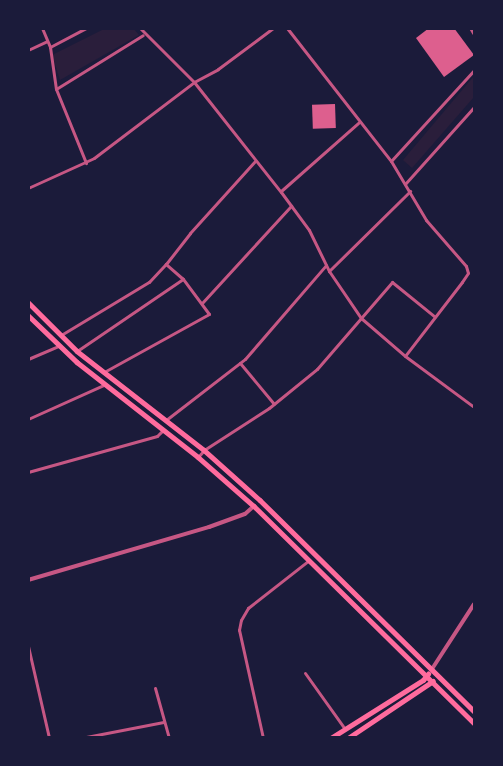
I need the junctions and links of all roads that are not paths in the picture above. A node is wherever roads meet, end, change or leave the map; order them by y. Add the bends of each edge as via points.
1 (42, 28) edge
2 (86, 28) edge
3 (140, 28) edge
4 (273, 28) edge
5 (287, 28) edge
6 (471, 28) edge
7 (474, 33) edge
8 (143, 34) junction
9 (47, 41) junction
10 (50, 47) junction
11 (28, 50) edge
12 (474, 70) edge
13 (194, 82) junction
14 (56, 89) junction
15 (474, 107) edge
16 (358, 123) junction
17 (255, 161) junction
18 (391, 161) junction
19 (86, 163) junction
20 (405, 184) junction
21 (29, 186) edge
22 (410, 191) junction
23 (281, 192) junction
24 (291, 206) junction
25 (166, 264) junction
26 (326, 266) junction
27 (328, 271) junction
28 (183, 279) junction
29 (28, 302) edge
30 (202, 303) junction
31 (28, 315) edge
32 (435, 317) junction
33 (362, 318) junction
34 (60, 336) junction
35 (59, 346) junction
36 (77, 351) junction
37 (405, 356) junction
38 (28, 359) edge
39 (240, 363) junction
40 (104, 372) junction
41 (98, 379) junction
42 (106, 384) junction
43 (274, 404) junction
44 (474, 407) edge
45 (28, 420) edge
46 (166, 421) junction
47 (163, 430) junction
48 (204, 450) junction
49 (198, 457) junction
50 (28, 472) edge
51 (239, 481) junction
52 (233, 487) junction
53 (254, 506) junction
54 (286, 525) junction
55 (280, 531) junction
56 (316, 555) junction
57 (309, 560) junction
58 (28, 580) edge
59 (358, 597) junction
60 (353, 603) junction
61 (474, 604) edge
62 (28, 646) edge
63 (432, 669) junction
64 (305, 673) dead end
65 (427, 676) junction
66 (439, 676) junction
67 (433, 681) junction
68 (155, 688) dead end
69 (474, 711) edge
70 (474, 721) edge
71 (163, 722) junction
72 (345, 729) junction
73 (350, 737) edge
74 (50, 738) edge
75 (81, 738) edge
76 (169, 738) edge
77 (263, 738) edge
78 (331, 738) edge

1 - 9 street
2 - 10 street
3 - 8 street
4 - 13 street
5 - 16 street
6 - 7 street
8 - 13 street
8 - 14 street
9 - 10 street
9 - 11 street
10 - 14 street
12 - 18 street
13 - 17 street
13 - 19 street
14 - 19 street
15 - 20 street
16 - 18 street
16 - 23 street
17 - 23 street
17 - 25 street
18 - 20 street
19 - 21 street
20 - 22 street
22 - 27 street
22 - 32 street via 426,220 468,273
23 - 24 street
24 - 26 street via 309,230
24 - 30 street
25 - 28 street
25 - 34 street via 149,282
26 - 27 street
26 - 39 street
27 - 33 street
28 - 30 street
28 - 36 street
29 - 34 main road
30 - 40 street via 209,314
31 - 35 main road
32 - 33 street via 392,282
32 - 37 street
33 - 37 street
33 - 43 street via 317,369
34 - 36 main road
35 - 38 street
35 - 41 main road
36 - 40 main road
37 - 44 street
39 - 43 street
39 - 46 street
40 - 41 main road
40 - 46 main road
41 - 42 main road
42 - 45 street
42 - 47 main road
43 - 48 street
46 - 48 main road
47 - 49 main road
47 - 50 street via 158,436
48 - 49 street
48 - 51 main road
49 - 52 main road
51 - 52 main road
51 - 54 main road
52 - 53 main road
53 - 55 main road
53 - 58 street via 245,514 209,527
54 - 55 main road
54 - 56 main road
55 - 57 main road
56 - 57 main road
56 - 59 main road
57 - 60 main road
57 - 77 street via 248,608 241,620 239,630
59 - 60 main road
59 - 63 main road
60 - 65 main road
61 - 63 street
62 - 74 street
63 - 65 main road
63 - 66 main road
64 - 72 street
65 - 67 main road
65 - 72 main road
66 - 67 main road
66 - 69 main road
67 - 70 main road
67 - 73 main road
68 - 71 street
71 - 75 street
71 - 76 street
72 - 73 main road
72 - 78 main road

